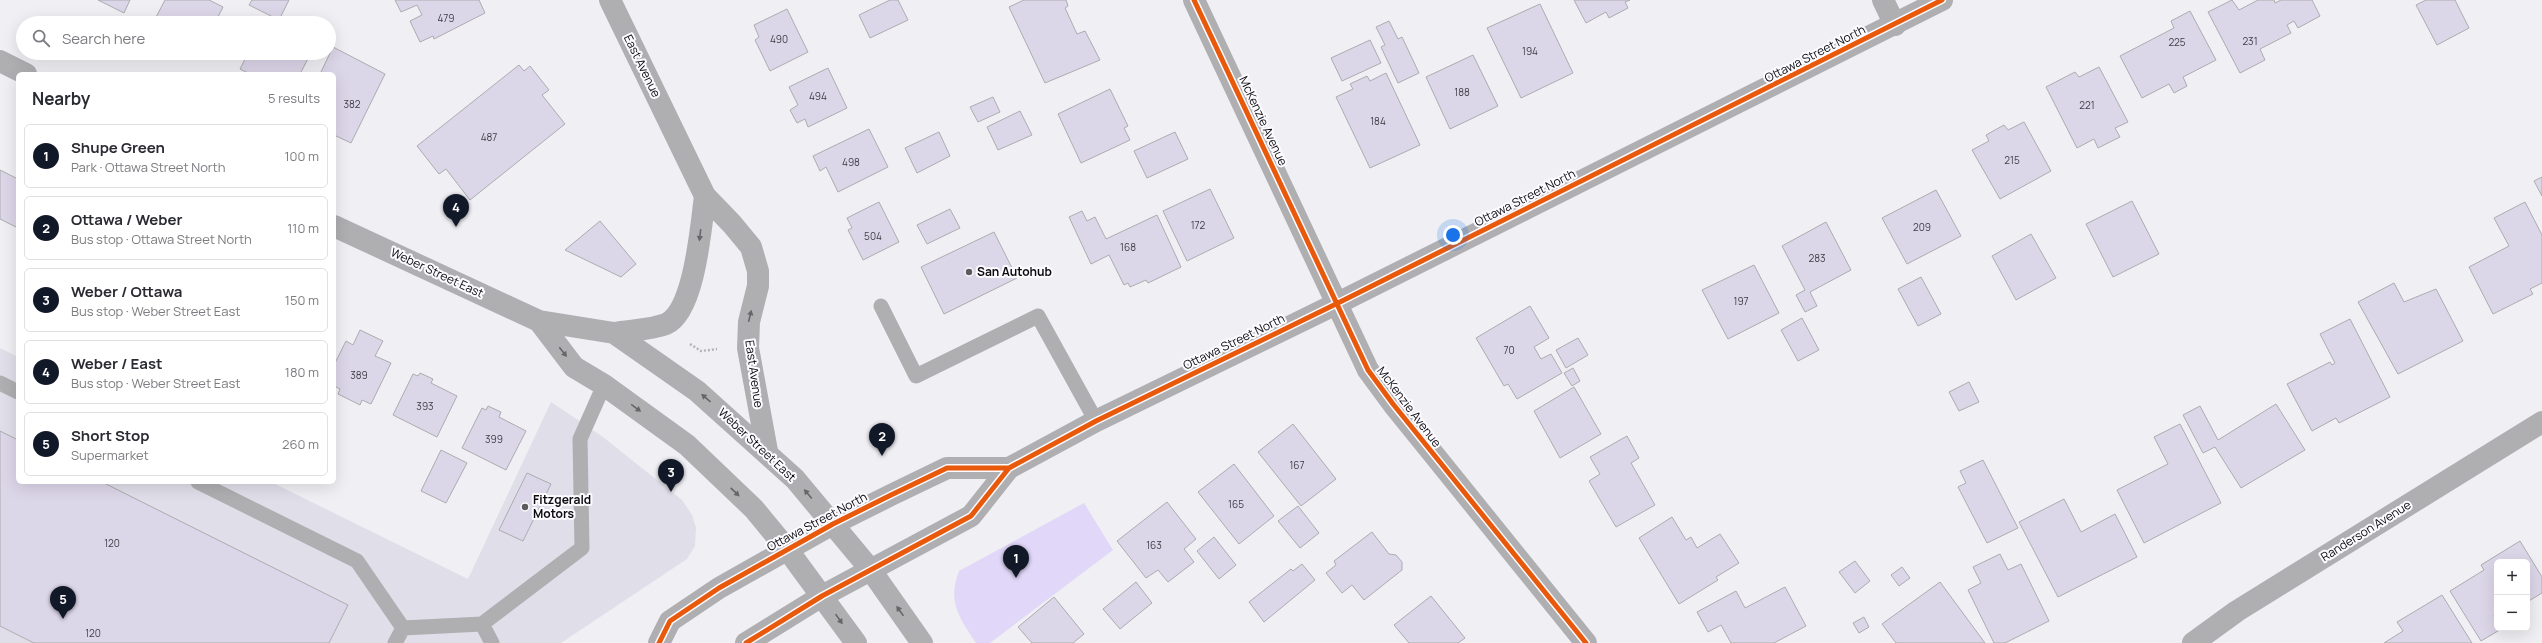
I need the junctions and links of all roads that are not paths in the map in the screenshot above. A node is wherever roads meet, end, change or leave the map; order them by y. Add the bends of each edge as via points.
1 (610, 0) edge
2 (1194, 0) edge
3 (1883, 0) edge
4 (1942, 0) edge
5 (1894, 25) junction
6 (0, 61) edge
7 (22, 72) edge
8 (705, 196) junction
9 (336, 227) edge
10 (1338, 303) junction
11 (881, 306) dead end
12 (539, 321) junction
13 (614, 333) junction
14 (0, 383) edge
15 (604, 385) junction
16 (16, 391) edge
17 (1096, 421) junction
18 (2542, 422) edge
19 (767, 451) junction
20 (1009, 468) junction
21 (202, 484) edge
22 (833, 524) junction
23 (787, 549) junction
24 (870, 569) junction
25 (822, 596) junction
26 (482, 624) junction
27 (403, 628) junction
28 (395, 643) edge
29 (492, 643) edge
30 (658, 643) edge
31 (746, 643) edge
32 (856, 643) edge
33 (922, 643) edge
34 (1586, 643) edge
35 (2193, 643) edge

1 - 8 main road, East Avenue
2 - 10 main road, McKenzie Avenue
3 - 5 main road
4 - 5 main road, Ottawa Street North
5 - 10 main road, Ottawa Street North
6 - 7 main road
8 -> 13 main road via 694,276 676,315 666,324
19 -> 8 main road, East Avenue via 748,348 749,322 758,286 758,271 751,247
9 - 12 main road, Weber Street East
10 - 17 main road, Ottawa Street North
10 - 34 main road, McKenzie Avenue via 1368,370 1392,404
11 - 17 lane via 916,376 1038,316
12 - 13 main road, Weber Street East
12 -> 15 main road, Weber Street East via 574,366
19 -> 13 main road, Weber Street East via 697,390
14 - 16 lane
15 -> 23 main road, Weber Street East via 687,445 754,510
15 - 26 lane via 580,439 582,548
17 - 20 main road, Ottawa Street North
18 - 35 main road, Randerson Avenue via 2237,610
22 -> 19 main road, Weber Street East
20 - 22 main road, Ottawa Street North via 947,468
20 - 24 main road, Ottawa Street North via 971,516
21 - 27 lane via 357,561
22 - 23 main road, Ottawa Street North
22 - 24 main road, Weber Street East
23 - 25 main road, Weber Street East
23 - 30 main road, Ottawa Street North via 670,621
24 - 25 main road, Ottawa Street North
33 -> 24 main road, Weber Street East
25 - 31 main road, Ottawa Street North
25 -> 32 main road, Weber Street East
26 - 27 lane
26 - 29 lane
27 - 28 lane

